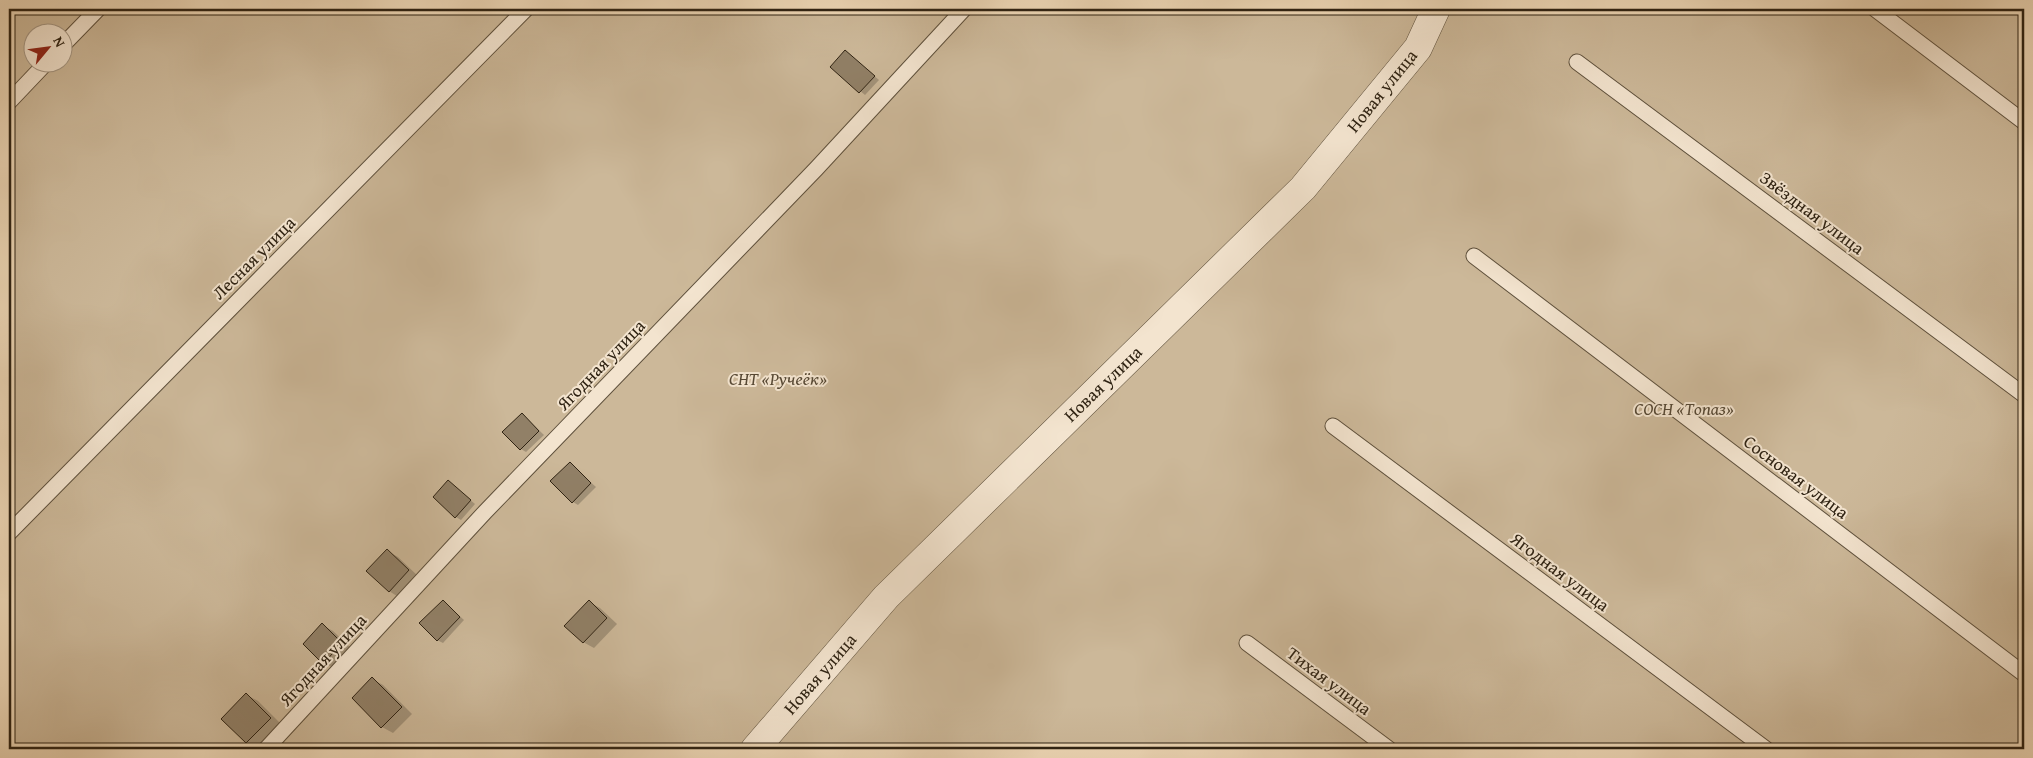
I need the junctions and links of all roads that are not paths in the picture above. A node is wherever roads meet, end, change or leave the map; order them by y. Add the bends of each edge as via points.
1 (98, 9) edge
2 (526, 9) edge
3 (964, 9) edge
4 (1436, 9) edge
5 (1875, 9) edge
6 (72, 36) edge
7 (1577, 62) dead end
8 (38, 72) edge
9 (9, 102) edge
10 (2024, 122) edge
11 (1474, 256) dead end
12 (2024, 395) edge
13 (1333, 426) dead end
14 (9, 533) edge
15 (1247, 643) dead end
16 (2024, 674) edge
17 (266, 749) edge
18 (756, 749) edge
19 (1389, 749) edge
20 (1766, 749) edge

1 - 6 lane
2 - 14 lane, Лесная улица
3 - 17 lane, Ягодная улица via 816,169 485,512
4 - 18 street, Новая улица via 1418,48 1303,188 886,597
5 - 10 lane
7 - 12 lane, Звёздная улица
8 - 9 lane
11 - 16 lane, Сосновая улица
13 - 20 lane, Ягодная улица
15 - 19 lane, Тихая улица

